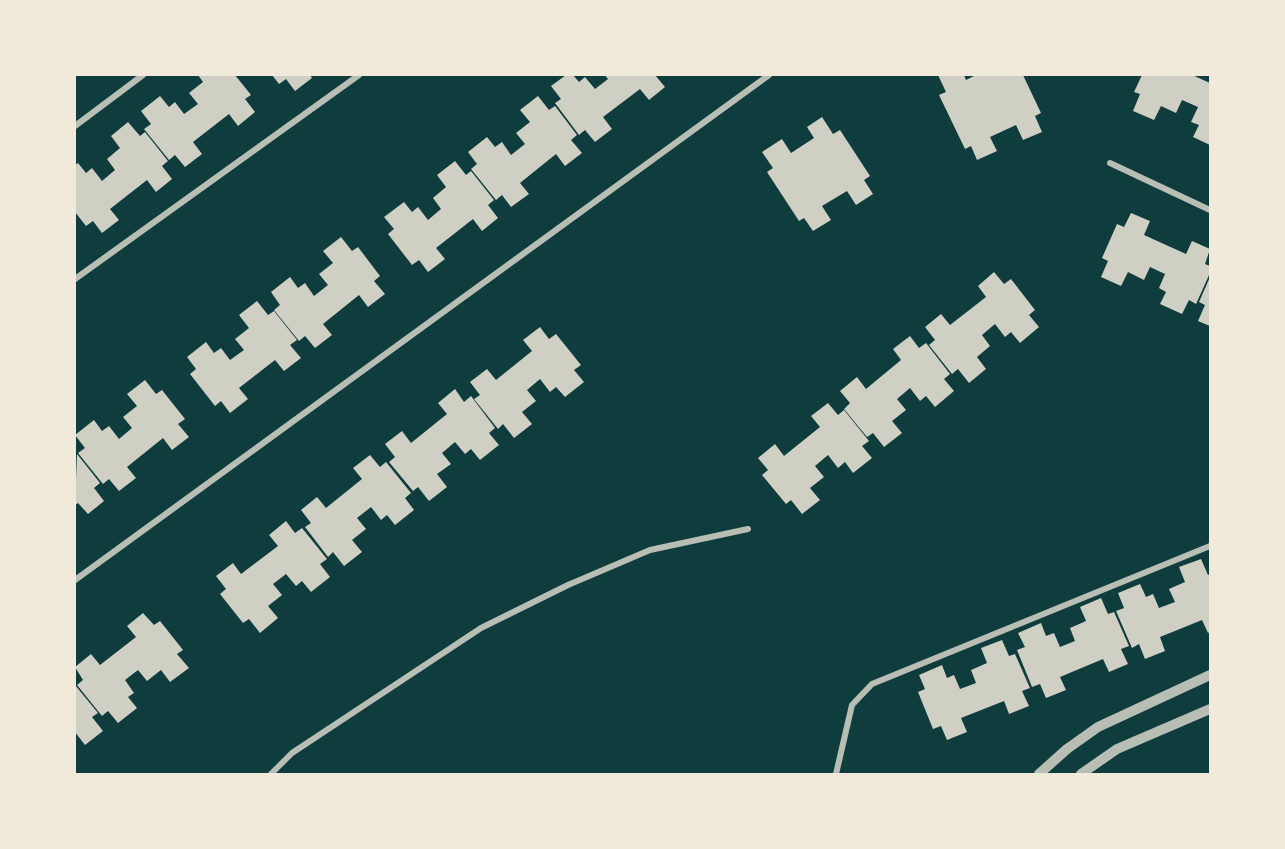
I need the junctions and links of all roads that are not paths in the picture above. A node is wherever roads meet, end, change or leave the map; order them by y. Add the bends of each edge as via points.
1 (143, 75) edge
2 (359, 75) edge
3 (769, 75) edge
4 (75, 126) edge
5 (1110, 163) dead end
6 (1210, 210) edge
7 (75, 279) edge
8 (748, 529) dead end
9 (1210, 546) edge
10 (75, 580) edge
11 (1210, 675) edge
12 (1210, 709) edge
13 (271, 774) edge
14 (836, 774) edge
15 (1039, 774) edge
16 (1081, 774) edge

1 - 4 street
2 - 7 street
3 - 10 street
5 - 6 street
8 - 13 street via 650,550 481,628 292,753
9 - 14 street via 872,684 852,705
11 - 15 street via 1098,727
12 - 16 street via 1117,749

